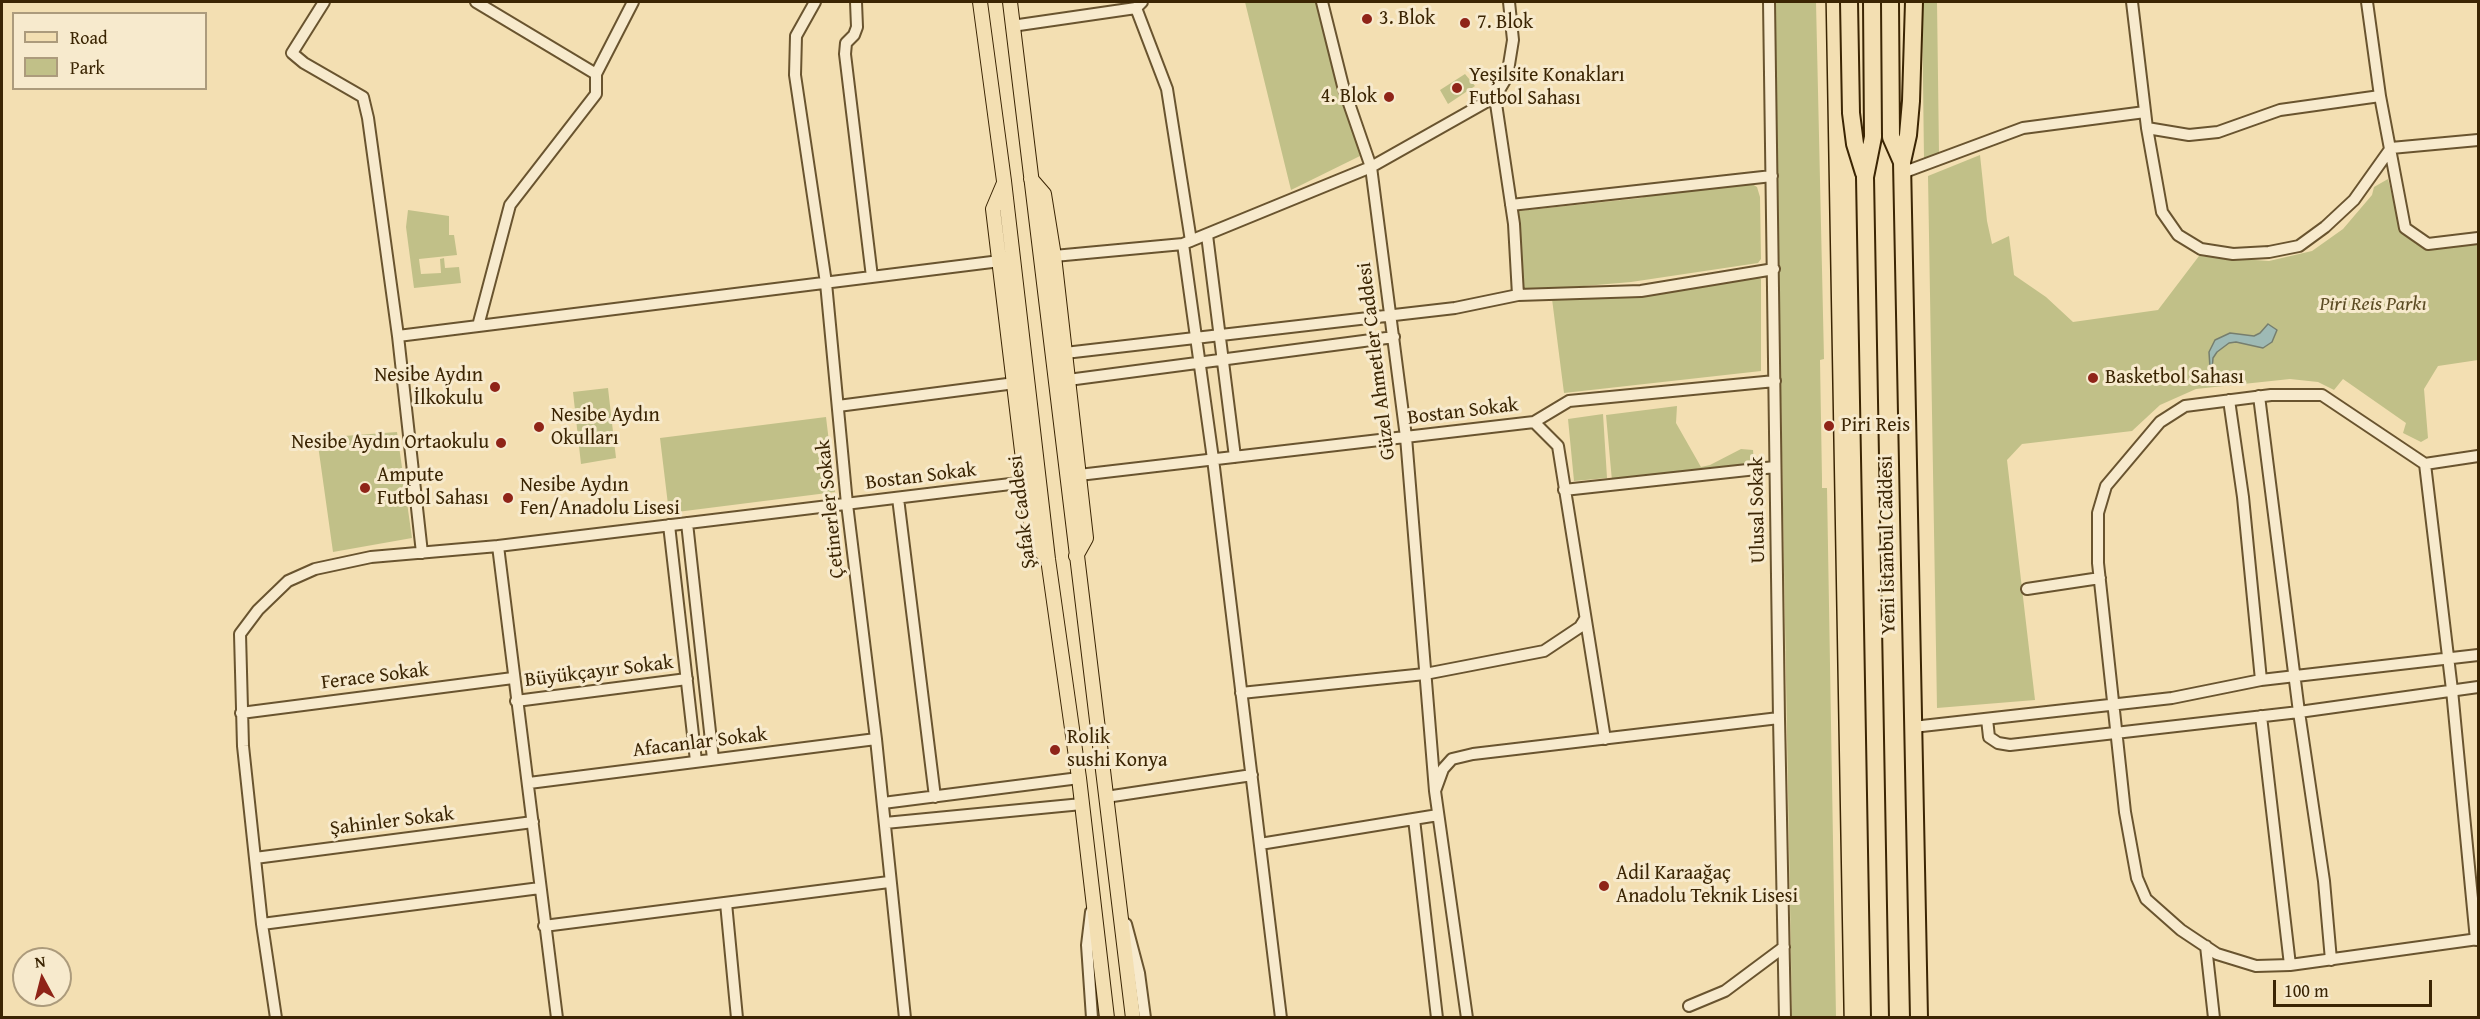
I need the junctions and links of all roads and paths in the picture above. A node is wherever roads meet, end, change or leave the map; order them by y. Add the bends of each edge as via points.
1 (324, 2) edge
2 (476, 2) edge
3 (633, 2) edge
4 (814, 2) edge
5 (856, 2) edge
6 (980, 2) edge
7 (1010, 2) edge
8 (1322, 2) edge
9 (1509, 2) edge
10 (1769, 2) edge
11 (1849, 2) edge
12 (1872, 2) edge
13 (1890, 2) edge
14 (1914, 2) edge
15 (2132, 2) edge
16 (2367, 2) edge
17 (1139, 5) edge
18 (1012, 26) junction
19 (596, 74) junction
20 (2380, 96) junction
21 (1495, 97) junction
22 (2145, 112) junction
23 (2147, 128) junction
24 (2478, 140) edge
25 (2391, 148) junction
26 (1371, 167) junction
27 (1902, 167) junction
28 (1772, 176) junction
29 (1865, 177) junction
30 (1031, 179) junction
31 (1004, 181) junction
32 (1512, 205) junction
33 (1207, 235) junction
34 (2478, 238) edge
35 (1187, 243) junction
36 (1054, 256) junction
37 (1000, 261) junction
38 (1774, 269) junction
39 (872, 277) junction
40 (826, 283) junction
41 (1518, 294) junction
42 (1390, 314) junction
43 (478, 326) junction
44 (1220, 334) junction
45 (398, 336) junction
46 (1196, 338) junction
47 (1394, 338) junction
48 (1065, 353) junction
49 (1223, 359) junction
50 (1199, 362) junction
51 (1068, 380) junction
52 (1774, 381) junction
53 (1015, 383) junction
54 (2259, 396) junction
55 (2229, 400) junction
56 (838, 406) junction
57 (1534, 422) junction
58 (1406, 437) junction
59 (2478, 456) edge
60 (1235, 457) junction
61 (1213, 459) junction
62 (2425, 464) junction
63 (1775, 467) junction
64 (1079, 475) junction
65 (1027, 482) junction
66 (1564, 490) junction
67 (898, 498) junction
68 (847, 504) junction
69 (687, 523) junction
70 (669, 525) junction
71 (498, 546) junction
72 (422, 553) junction
73 (1076, 556) junction
74 (1048, 559) junction
75 (2100, 578) junction
76 (2027, 589) dead end
77 (1585, 619) junction
78 (2478, 655) edge
79 (2448, 659) junction
80 (1425, 674) junction
81 (2295, 676) junction
82 (513, 678) junction
83 (687, 679) junction
84 (2261, 680) junction
85 (2478, 687) edge
86 (2452, 690) junction
87 (1241, 693) junction
88 (516, 701) junction
89 (2114, 705) junction
90 (2299, 712) junction
91 (241, 713) junction
92 (2261, 716) junction
93 (1779, 718) junction
94 (1987, 719) junction
95 (1913, 728) junction
96 (2116, 732) junction
97 (876, 738) junction
98 (1605, 739) junction
99 (713, 759) junction
100 (696, 761) junction
101 (1252, 775) junction
102 (1079, 778) junction
103 (529, 783) junction
104 (1434, 791) junction
105 (935, 796) junction
106 (1106, 797) junction
107 (883, 803) junction
108 (1082, 804) junction
109 (1438, 815) junction
110 (1414, 819) junction
111 (533, 822) junction
112 (885, 823) junction
113 (1260, 844) junction
114 (255, 858) junction
115 (889, 882) junction
116 (540, 888) junction
117 (1093, 896) junction
118 (1118, 896) junction
119 (726, 903) junction
120 (262, 924) junction
121 (544, 926) junction
122 (2477, 940) edge
123 (2206, 946) junction
124 (1784, 947) junction
125 (2331, 960) junction
126 (1126, 963) junction
127 (2290, 965) junction
128 (1101, 967) junction
129 (1689, 1006) dead end
130 (276, 1017) edge
131 (557, 1017) edge
132 (737, 1017) edge
133 (905, 1017) edge
134 (1092, 1017) edge
135 (1107, 1017) edge
136 (1133, 1017) edge
137 (1145, 1017) edge
138 (1281, 1017) edge
139 (1437, 1017) edge
140 (1467, 1017) edge
141 (1785, 1017) edge
142 (1880, 1017) edge
143 (1919, 1017) edge
144 (2214, 1017) edge

1 - 45 street via 292,53 363,97
2 - 19 street
3 - 19 street
4 - 40 street, Çetinerler Sokak via 796,36 795,75
5 - 39 street via 858,27 846,43 845,54
6 - 31 main road, Şafak Caddesi
7 - 18 main road
8 - 26 street, Güzel Ahmetler Caddesi via 1343,86
9 - 21 street via 1513,40 1507,77
10 - 28 street, Ulusal Sokak
11 - 29 highway via 1851,113
12 - 29 highway, Yeni İstanbul Caddesi via 1874,137
13 - 27 highway, Yeni İstanbul Caddesi via 1891,137
14 - 27 highway via 1911,101
15 - 22 street
16 - 20 street
17 - 18 street
17 - 35 street via 1167,89
18 - 30 main road
19 - 43 street via 596,94 510,205
20 - 23 street via 2280,110 2218,132 2189,135
20 - 25 street
21 - 26 street
21 - 32 street
22 - 23 street
22 - 27 street via 2023,128
23 - 25 street via 2162,212 2178,235 2200,249 2233,254 2299,246 2354,200
24 - 25 street
25 - 34 street via 2405,228 2428,244
26 - 33 street
26 - 42 street, Güzel Ahmetler Caddesi
27 - 95 highway, Yeni İstanbul Caddesi
28 - 32 street
28 - 38 street, Ulusal Sokak
29 - 142 highway, Yeni İstanbul Caddesi
30 - 36 main road via 1044,194
30 - 73 main road
31 - 37 main road via 993,209
31 - 74 main road, Şafak Caddesi
32 - 41 street
33 - 35 street
33 - 44 street
35 - 36 street
35 - 46 street
36 - 48 main road
37 - 39 street
37 - 53 main road
38 - 41 street via 1641,291
38 - 52 street, Ulusal Sokak
39 - 40 street
40 - 43 street
40 - 56 street, Çetinerler Sokak
41 - 42 street via 1455,308
42 - 44 street
42 - 47 street, Güzel Ahmetler Caddesi
43 - 45 street
44 - 46 street
44 - 49 street
45 - 72 street
46 - 48 street
46 - 50 street
47 - 49 street
47 - 58 street, Güzel Ahmetler Caddesi
48 - 51 main road
49 - 50 street
49 - 60 street
50 - 51 street
50 - 61 street
51 - 64 main road
52 - 57 street, Bostan Sokak via 1569,401
52 - 63 street, Ulusal Sokak
53 - 56 street
53 - 65 main road
54 - 55 street
54 - 62 street via 2322,395
54 - 81 street
55 - 75 street via 2185,406 2160,422 2106,486 2098,513
55 - 84 street via 2243,496
56 - 68 street, Çetinerler Sokak
57 - 58 street, Bostan Sokak
57 - 66 street via 1558,446
58 - 60 street, Bostan Sokak
58 - 80 street, Güzel Ahmetler Caddesi
59 - 62 street
60 - 61 street, Bostan Sokak
61 - 64 street, Bostan Sokak
61 - 87 street
62 - 79 street
63 - 66 street
63 - 93 street, Ulusal Sokak
64 - 73 main road via 1086,538
65 - 67 street, Bostan Sokak
65 - 74 main road via 1033,543
66 - 77 street
67 - 68 street, Bostan Sokak
67 - 105 street
68 - 69 street, Bostan Sokak
68 - 97 street, Çetinerler Sokak
69 - 70 street, Bostan Sokak
69 - 99 street
70 - 71 street, Bostan Sokak
70 - 83 street
71 - 72 street, Bostan Sokak
71 - 82 street
72 - 91 street, Bostan Sokak via 371,557 315,569 288,581 240,634
73 - 106 main road
74 - 102 main road, Şafak Caddesi
75 - 76 street
75 - 89 street
77 - 80 street via 1580,627 1544,651
77 - 98 street
78 - 79 street
79 - 81 street
79 - 86 street
80 - 87 street
80 - 104 street, Güzel Ahmetler Caddesi
81 - 84 street
81 - 90 street
82 - 88 street
82 - 91 street, Ferace Sokak
83 - 88 street, Büyükçayır Sokak
83 - 100 street
84 - 89 street
85 - 86 street
86 - 90 street
86 - 122 street
87 - 101 street
88 - 103 street
89 - 94 street
89 - 96 street
90 - 92 street
90 - 125 street via 2324,881
91 - 114 street, Bostan Sokak
92 - 96 street
92 - 127 street
93 - 98 street
93 - 124 street, Ulusal Sokak
94 - 95 street
94 - 96 street via 1989,737 2010,745
95 - 143 highway, Yeni İstanbul Caddesi
96 - 123 street via 2137,879 2146,899
97 - 99 street, Afacanlar Sokak
97 - 107 street, Çetinerler Sokak
98 - 104 street via 1452,759
99 - 100 street, Afacanlar Sokak
100 - 103 street, Afacanlar Sokak
101 - 106 street
101 - 113 street
102 - 105 street
102 - 108 main road, Şafak Caddesi
103 - 111 street
104 - 109 street, Güzel Ahmetler Caddesi
105 - 107 street
106 - 118 main road
107 - 112 street, Çetinerler Sokak
108 - 112 street
108 - 117 main road, Şafak Caddesi
109 - 110 street
109 - 140 street, Güzel Ahmetler Caddesi
110 - 113 street
110 - 139 street
111 - 114 street, Şahinler Sokak
111 - 116 street
112 - 115 street, Çetinerler Sokak
113 - 138 street
114 - 120 street, Bostan Sokak
115 - 119 street
115 - 133 street, Çetinerler Sokak
116 - 120 street
116 - 121 street
117 - 128 main road, Şafak Caddesi
117 - 134 street via 1087,945
118 - 126 main road
118 - 137 street via 1139,973
119 - 121 street
119 - 132 street
120 - 130 street, Bostan Sokak
121 - 131 street
122 - 125 street
123 - 127 street via 2217,954 2256,966
123 - 144 street
124 - 129 street via 1725,991
124 - 141 street, Ulusal Sokak
125 - 127 street
126 - 128 main road
126 - 136 main road
128 - 135 main road, Şafak Caddesi

